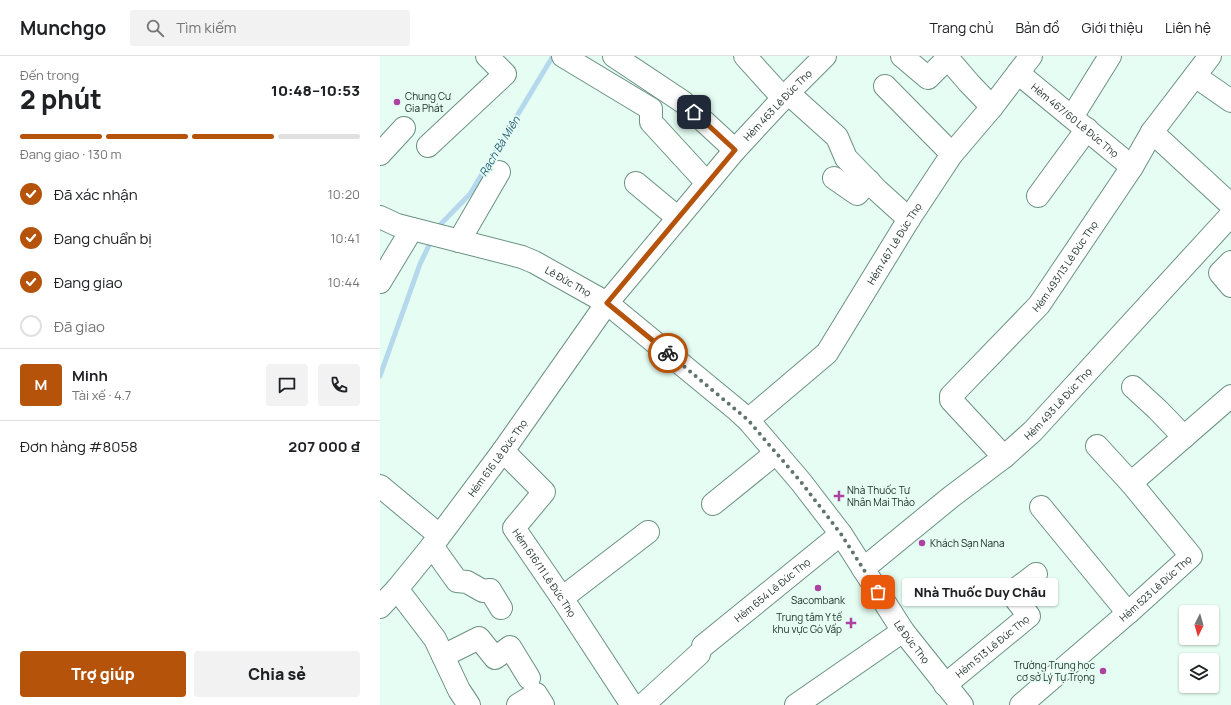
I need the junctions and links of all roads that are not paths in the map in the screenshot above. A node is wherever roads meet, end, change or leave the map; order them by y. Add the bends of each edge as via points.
1 (487, 56) edge
2 (563, 56) edge
3 (614, 56) edge
4 (745, 56) edge
5 (902, 56) edge
6 (1031, 56) edge
7 (1110, 56) edge
8 (1210, 56) edge
9 (953, 59) edge
10 (813, 61) edge
11 (1018, 73) junction
12 (1195, 76) junction
13 (885, 86) dead end
14 (786, 95) junction
15 (1231, 101) edge
16 (992, 106) junction
17 (1080, 123) junction
18 (404, 128) dead end
19 (1152, 132) junction
20 (428, 146) dead end
21 (735, 150) junction
22 (380, 154) edge
23 (952, 154) junction
24 (1132, 166) junction
25 (499, 172) dead end
26 (834, 178) dead end
27 (869, 182) junction
28 (636, 183) dead end
29 (707, 183) junction
30 (1038, 196) dead end
31 (1231, 205) edge
32 (1231, 216) edge
33 (380, 217) edge
34 (678, 218) junction
35 (909, 219) junction
36 (418, 231) junction
37 (451, 239) junction
38 (1231, 262) edge
39 (380, 282) edge
40 (1231, 286) edge
41 (607, 303) junction
42 (1132, 387) dead end
43 (1231, 396) edge
44 (748, 420) junction
45 (1184, 437) junction
46 (1097, 446) dead end
47 (502, 451) junction
48 (776, 453) junction
49 (1004, 457) junction
50 (1131, 483) junction
51 (380, 486) edge
52 (713, 504) dead end
53 (1041, 507) dead end
54 (648, 532) dead end
55 (841, 534) junction
56 (436, 540) junction
57 (863, 569) junction
58 (1036, 574) dead end
59 (397, 589) junction
60 (562, 598) junction
61 (380, 607) edge
62 (501, 608) dead end
63 (1128, 613) junction
64 (903, 631) junction
65 (443, 656) junction
66 (529, 678) dead end
67 (945, 685) junction
68 (469, 705) edge
69 (518, 705) edge
70 (543, 705) edge
71 (632, 705) edge
72 (643, 705) edge
73 (796, 705) edge
74 (962, 705) edge
75 (1021, 705) edge

1 - 20 street via 505,74
2 - 29 street via 651,109 651,122
3 - 21 street via 683,102
4 - 14 street
5 - 9 street via 928,78 946,60
6 - 11 street, Hẻm 467 Lê Đức Thọ
7 - 17 street
8 - 12 street, Hẻm 493/13 Lê Đức Thọ
9 - 16 street via 969,83
10 - 14 street, Hẻm 463 Lê Đức Thọ
11 - 16 street, Hẻm 467 Lê Đức Thọ
11 - 17 street, Hẻm 467/60 Lê Đức Thọ
12 - 15 street
12 - 19 street, Hẻm 493/13 Lê Đức Thọ
13 - 23 street
14 - 21 street, Hẻm 463 Lê Đức Thọ
14 - 27 street via 837,137 846,158
16 - 23 street, Hẻm 467 Lê Đức Thọ
17 - 24 street, Hẻm 467/60 Lê Đức Thọ
17 - 30 street
18 - 22 street
19 - 24 street, Hẻm 493/13 Lê Đức Thọ
19 - 31 street
21 - 29 street, Hẻm 463 Lê Đức Thọ
23 - 35 street, Hẻm 467 Lê Đức Thọ
24 - 49 street, Hẻm 493/13 Lê Đức Thọ via 1039,304 951,396 951,400
25 - 37 street
26 - 27 street via 857,194
27 - 35 street
28 - 34 street
29 - 34 street, Hẻm 463 Lê Đức Thọ
32 - 49 street, Hẻm 493 Lê Đức Thọ via 1032,431
33 - 36 street, Lê Đức Thọ
34 - 41 street, Hẻm 463 Lê Đức Thọ
35 - 44 street, Hẻm 467 Lê Đức Thọ via 827,353
36 - 37 street, Lê Đức Thọ
36 - 39 street
37 - 41 street, Lê Đức Thọ via 522,257
38 - 40 street via 1220,273
41 - 44 street, Lê Đức Thọ
41 - 47 street, Hẻm 616 Lê Đức Thọ
42 - 45 street
43 - 45 street
44 - 48 street, Lê Đức Thọ
45 - 50 street
46 - 50 street
47 - 56 street, Hẻm 616 Lê Đức Thọ
47 - 60 street, Hẻm 616/11 Lê Đức Thọ via 544,492 514,528
48 - 52 street
48 - 55 street, Lê Đức Thọ
49 - 57 street, Hẻm 493 Lê Đức Thọ
50 - 63 street, Hẻm 523 Lê Đức Thọ via 1191,556
51 - 56 street
53 - 63 street
54 - 60 street
55 - 57 street, Lê Đức Thọ
55 - 72 street, Hẻm 654 Lê Đức Thọ via 701,650
56 - 59 street, Hẻm 616 Lê Đức Thọ
56 - 62 street via 457,581 467,582 483,591 490,590
57 - 64 street, Lê Đức Thọ
58 - 67 street, Hẻm 513 Lê Đức Thọ via 1011,593 1029,616
59 - 61 street, Hẻm 616 Lê Đức Thọ
59 - 65 street via 435,639
60 - 71 street, Hẻm 616/11 Lê Đức Thọ
63 - 75 street, Hẻm 523 Lê Đức Thọ
64 - 67 street, Lê Đức Thọ
64 - 73 street
65 - 66 street via 479,638 495,658 510,646
65 - 68 street
67 - 74 street, Lê Đức Thọ
69 - 70 street via 536,694

